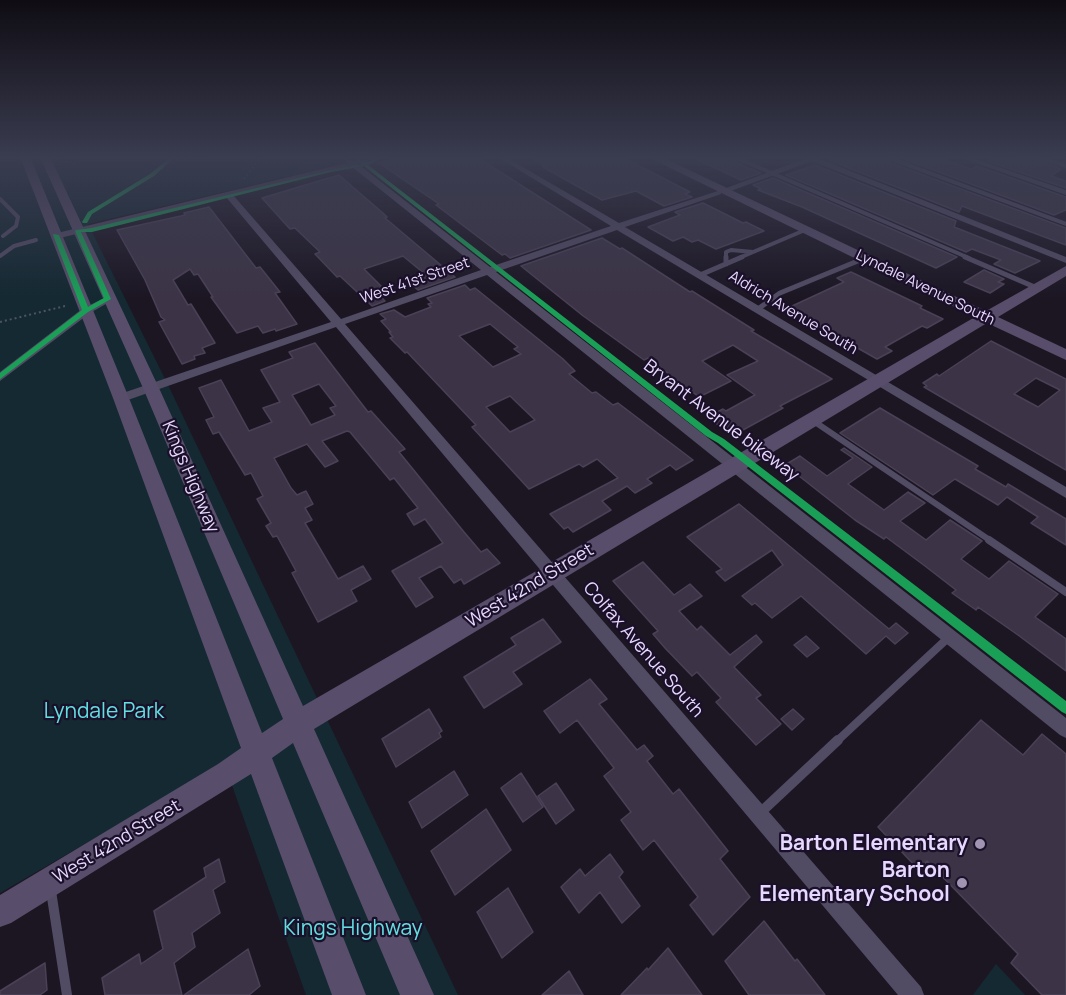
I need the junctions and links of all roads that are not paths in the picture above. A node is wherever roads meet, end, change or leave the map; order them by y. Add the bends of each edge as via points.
1 (9, 205) edge
2 (44, 205) edge
3 (67, 205) edge
4 (175, 205) edge
5 (245, 205) edge
6 (406, 205) edge
7 (582, 205) edge
8 (680, 205) edge
9 (752, 205) edge
10 (846, 205) edge
11 (929, 205) edge
12 (1016, 205) edge
13 (1066, 224) edge
14 (618, 227) junction
15 (806, 230) junction
16 (78, 231) junction
17 (2, 236) edge
18 (56, 236) junction
19 (36, 240) dead end
20 (14, 246) junction
21 (753, 252) junction
22 (0, 256) edge
23 (865, 258) junction
24 (1066, 260) edge
25 (726, 264) junction
26 (1066, 270) edge
27 (488, 271) junction
28 (700, 275) junction
29 (1036, 288) junction
30 (108, 299) junction
31 (75, 309) junction
32 (758, 309) junction
33 (988, 318) junction
34 (338, 324) junction
35 (1066, 355) edge
36 (0, 377) edge
37 (879, 382) junction
38 (151, 388) junction
39 (121, 398) junction
40 (812, 420) junction
41 (735, 465) junction
42 (1066, 493) edge
43 (551, 573) junction
44 (1066, 592) edge
45 (949, 637) junction
46 (296, 724) junction
47 (1066, 729) edge
48 (256, 755) junction
49 (758, 814) junction
50 (50, 882) junction
51 (0, 912) edge
52 (67, 995) edge
53 (349, 995) edge
54 (417, 995) edge
55 (913, 995) edge

1 - 17 lane via 19,222 16,229
2 - 18 street, Kings Highway
3 - 16 street, Kings Highway
4 - 16 street
5 - 34 street, Colfax Avenue South
6 - 27 street
7 - 14 street, Aldrich Avenue South
8 - 14 street, West 41st Street
9 - 15 street, Lyndale Avenue South
10 - 29 lane
11 - 24 street
12 - 13 lane
14 - 27 street, West 41st Street
14 - 28 street, Aldrich Avenue South
15 - 21 lane
15 - 23 street, Lyndale Avenue South
16 - 18 street
16 - 30 street, Kings Highway
17 - 20 lane
18 - 31 street, Kings Highway
19 - 20 lane
20 - 22 lane
21 - 25 lane
21 - 25 lane via 726,252
23 - 32 lane via 780,293
23 - 33 street, Lyndale Avenue South
25 - 28 lane
26 - 29 street, West 42nd Street
27 - 34 street, West 41st Street
27 - 41 street
28 - 32 street, Aldrich Avenue South
29 - 33 street, West 42nd Street
30 - 31 street
30 - 38 street, Kings Highway
31 - 36 street
31 - 39 street, Kings Highway
32 - 37 street, Aldrich Avenue South
33 - 35 street, Lyndale Avenue South
33 - 37 street, West 42nd Street
34 - 38 street, West 41st Street
34 - 43 street, Colfax Avenue South
37 - 40 street, West 42nd Street
37 - 42 street, Aldrich Avenue South
38 - 39 street, West 41st Street
38 - 46 street, Kings Highway
39 - 48 street, Kings Highway
40 - 41 street, West 42nd Street
40 - 44 lane
41 - 43 street, West 42nd Street
41 - 45 street
43 - 46 street, West 42nd Street
43 - 49 street, Colfax Avenue South
45 - 47 street
45 - 49 lane
46 - 48 street, West 42nd Street
46 - 54 street, Kings Highway
48 - 50 street, West 42nd Street
48 - 53 street, Kings Highway
49 - 55 street, Colfax Avenue South
50 - 51 street, West 42nd Street
50 - 52 lane

